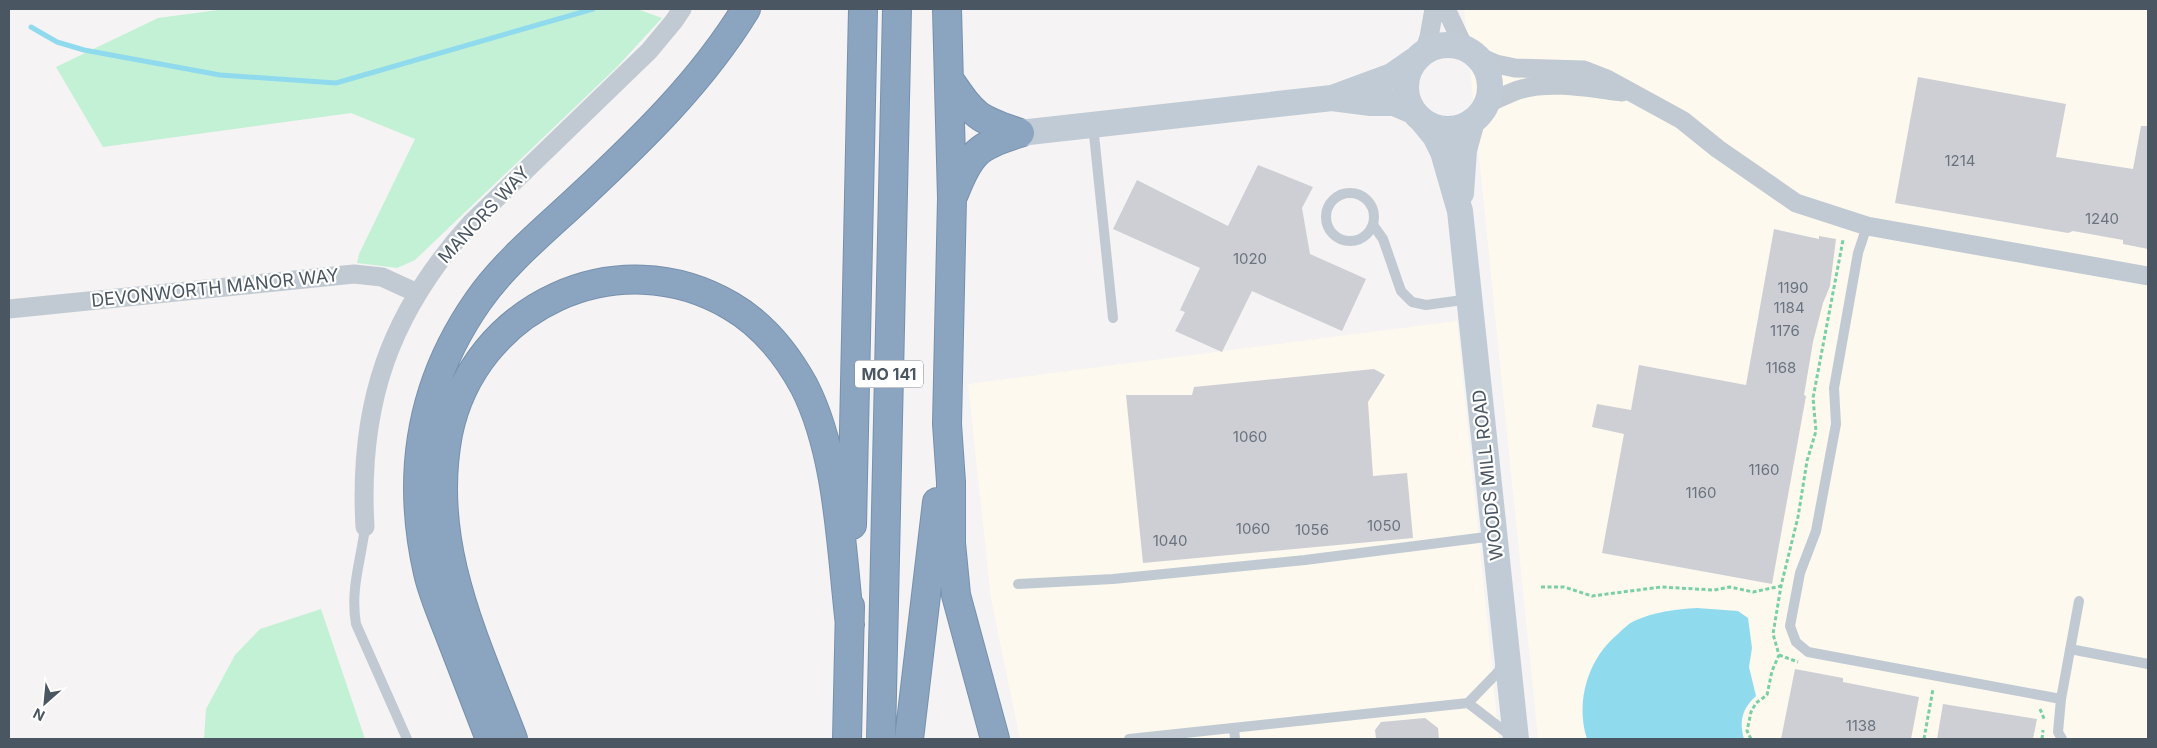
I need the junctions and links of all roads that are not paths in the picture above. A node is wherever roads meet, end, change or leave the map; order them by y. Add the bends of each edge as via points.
1 (682, 9) edge
2 (746, 9) edge
3 (863, 9) edge
4 (897, 9) edge
5 (947, 9) edge
6 (1434, 9) edge
7 (1446, 9) edge
8 (1470, 52) junction
9 (1420, 56) junction
10 (949, 79) junction
11 (1631, 94) junction
12 (1332, 98) junction
13 (1479, 113) junction
14 (1417, 115) junction
15 (1093, 126) junction
16 (1020, 133) junction
17 (952, 198) junction
18 (1460, 211) junction
19 (1373, 224) junction
20 (1867, 226) junction
21 (2148, 276) edge
22 (417, 293) junction
23 (1470, 299) junction
24 (9, 309) edge
25 (1113, 318) dead end
26 (947, 424) junction
27 (365, 527) joint
28 (1495, 536) junction
29 (1018, 584) dead end
30 (2080, 601) dead end
31 (850, 625) junction
32 (1506, 646) junction
33 (2070, 649) junction
34 (2148, 664) edge
35 (2061, 699) junction
36 (1468, 704) junction
37 (1234, 728) junction
38 (408, 739) edge
39 (490, 739) edge
40 (513, 739) edge
41 (847, 739) edge
42 (881, 739) edge
43 (909, 739) edge
44 (995, 739) edge
45 (1129, 739) edge
46 (1235, 739) edge
47 (1515, 739) edge
48 (2062, 739) edge

1 - 22 street, MANORS WAY via 649,51 472,222 447,250
2 - 39 highway via 706,67 670,110 504,269 457,335 439,373 426,412 420,447 417,485 420,533 431,584
3 - 31 highway, MO 141
4 - 42 highway, MO 141
5 - 10 highway
6 - 9 street via 1431,30
7 - 8 street
8 - 9 street via 1444,45
8 - 11 street via 1496,64 1515,68 1584,70
8 - 13 street via 1487,72 1490,88
9 - 12 street via 1392,76
9 - 14 street via 1410,69 1406,90
10 - 16 highway via 969,109 982,119
10 - 17 highway
11 - 13 street via 1554,86 1532,87 1518,90
11 - 20 street via 1682,120 1796,203
12 - 14 street via 1394,103
12 - 15 street
13 - 14 street via 1452,128 1440,128
13 - 18 street, WOODS MILL ROAD via 1464,150
14 - 18 street, WOODS MILL ROAD via 1435,136 1443,152
15 - 16 street
15 - 25 lane
16 - 17 highway via 993,141 978,151 964,168
17 - 26 highway
18 - 23 street, WOODS MILL ROAD
19 - 19 lane via 1373,209 1356,194 1340,195 1326,212 1332,235 1348,242 1364,238
19 - 23 lane via 1383,239 1400,291 1412,302 1426,305
20 - 21 street
20 - 35 lane via 1858,253 1834,388 1836,424 1816,531 1800,572 1790,626 1796,642 1808,652
22 - 24 street, DEVONWORTH MANOR WAY via 382,277 354,274
22 - 27 street, MANORS WAY via 383,364 372,408 366,443
23 - 28 street, WOODS MILL ROAD
26 - 43 highway
26 - 44 highway via 956,595
27 - 38 lane via 353,591 356,624
28 - 29 lane via 1305,560 1114,579
28 - 32 street, WOODS MILL ROAD
30 - 33 lane
31 - 40 highway via 827,451 804,386 784,355 761,328 733,307 701,291 665,282 633,280 596,284 567,292 532,309 504,332 481,359 462,391 449,432 443,469 445,536 451,570 461,605
31 - 41 highway, MO 141
32 - 36 lane via 1499,672
32 - 47 street, WOODS MILL ROAD
33 - 34 lane
33 - 35 lane
35 - 48 lane via 2058,732
36 - 37 lane
36 - 47 lane
37 - 45 lane
37 - 46 lane

